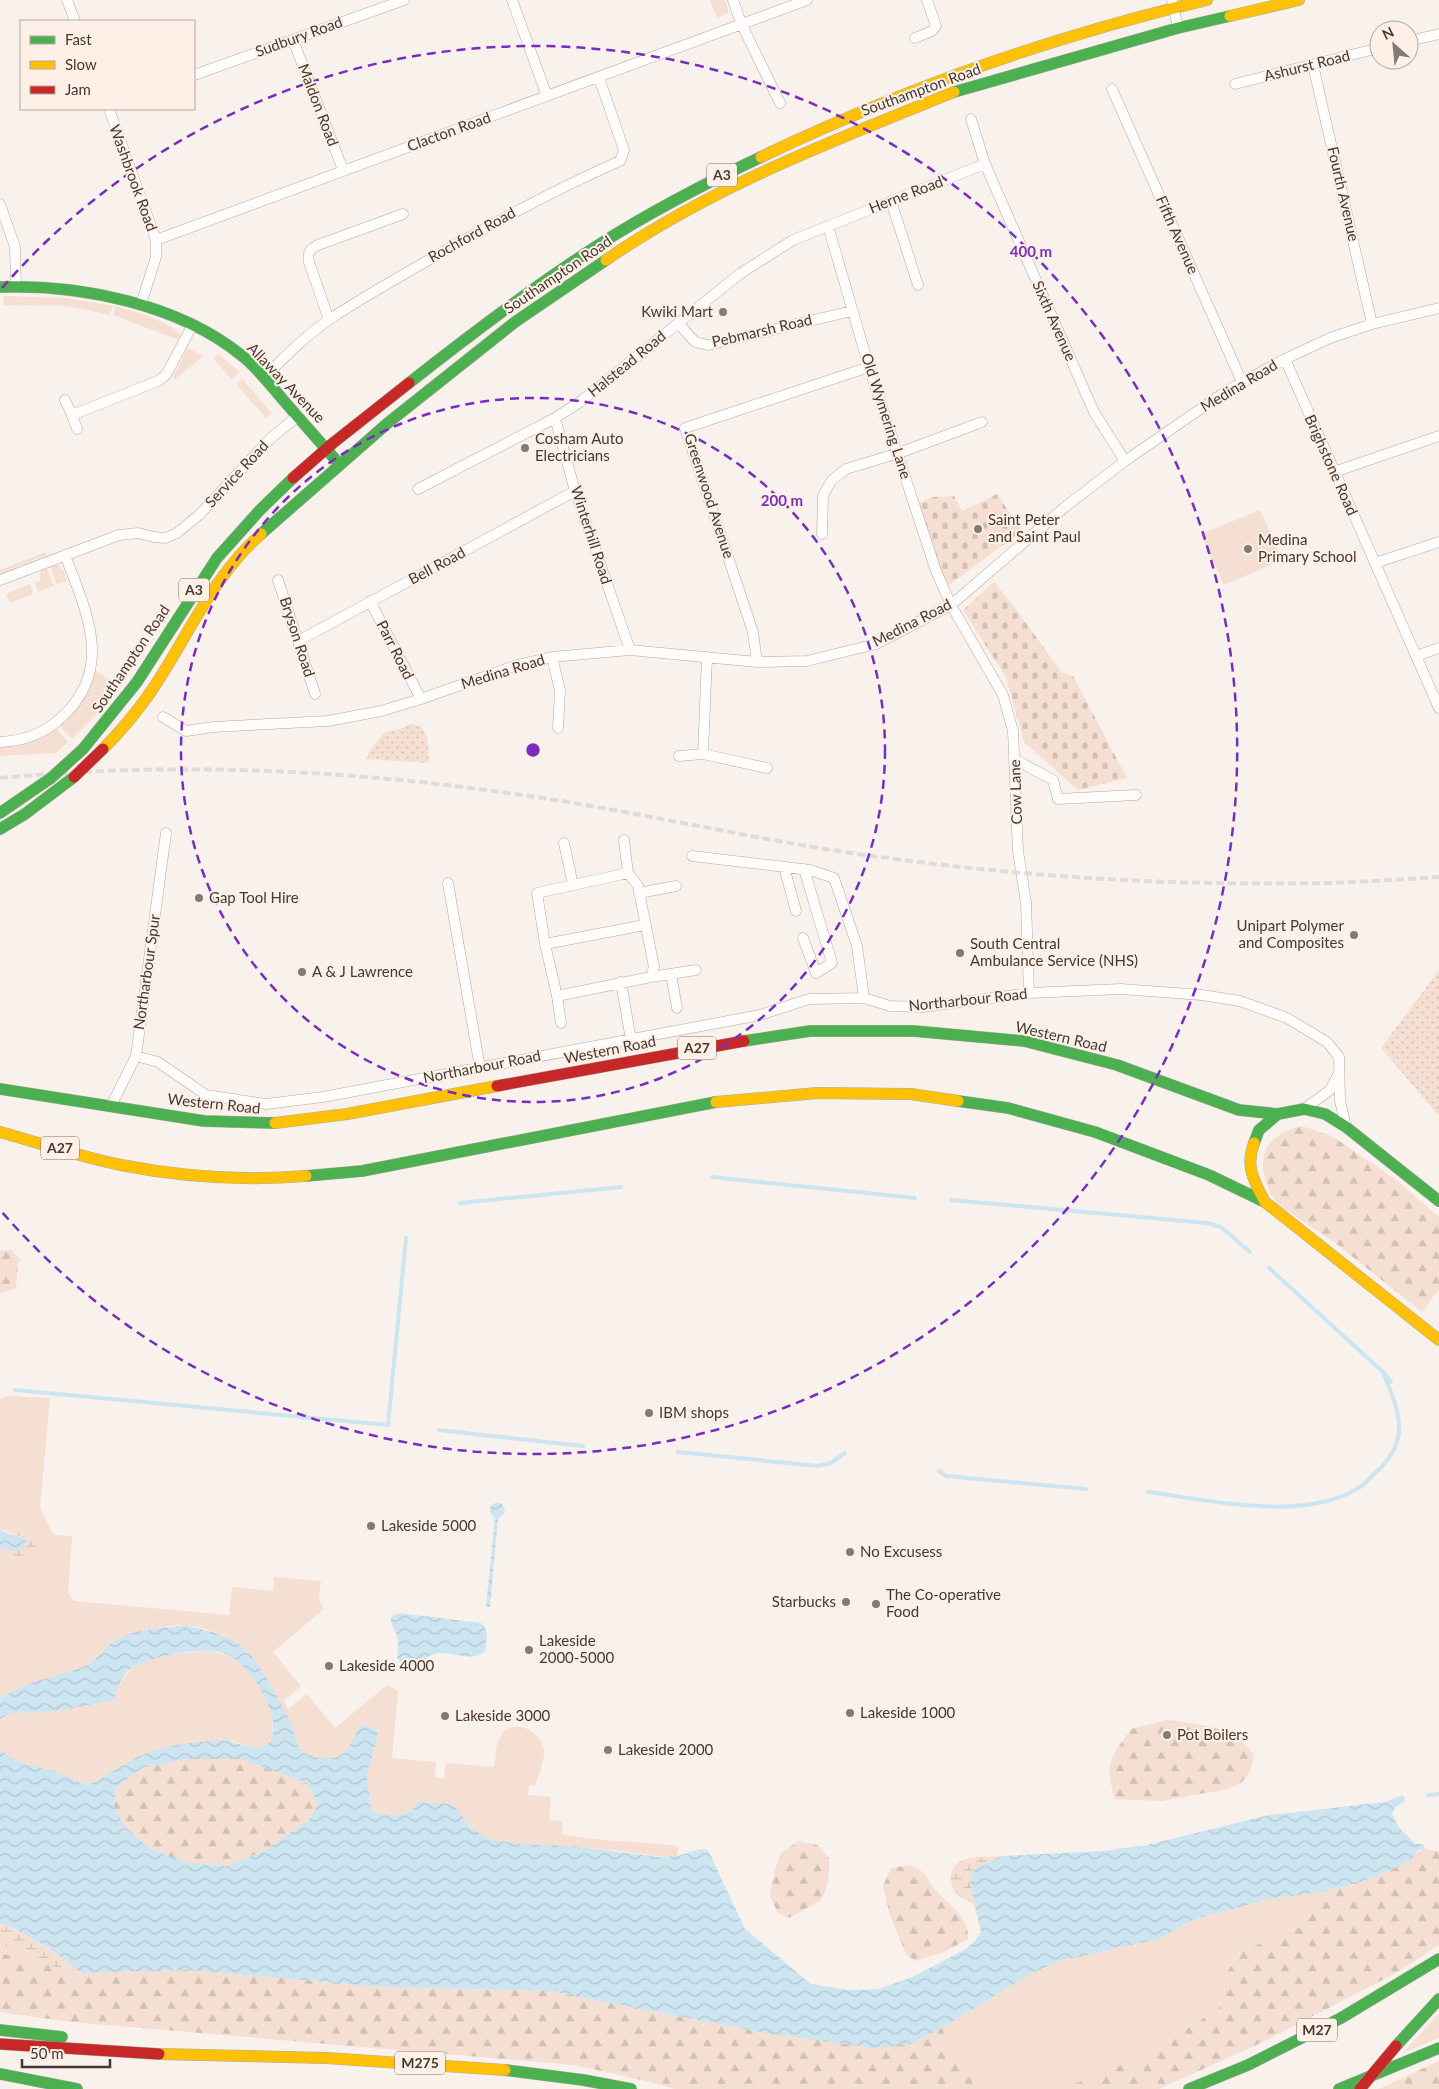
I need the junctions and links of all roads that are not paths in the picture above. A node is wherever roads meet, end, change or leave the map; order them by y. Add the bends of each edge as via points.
1 (67, 0) edge
2 (512, 0) edge
3 (733, 0) edge
4 (807, 0) edge
5 (927, 0) edge
6 (1207, 0) edge
7 (1299, 0) edge
8 (397, 1) edge
9 (1172, 4) edge
10 (75, 20) edge
11 (741, 23) junction
12 (1178, 28) junction
13 (1439, 34) edge
14 (915, 38) dead end
15 (1419, 39) edge
16 (293, 40) junction
17 (1369, 50) edge
18 (1313, 64) junction
19 (195, 74) edge
20 (598, 78) junction
21 (1236, 84) dead end
22 (1112, 89) dead end
23 (547, 96) junction
24 (780, 103) dead end
25 (109, 110) edge
26 (971, 119) dead end
27 (985, 164) junction
28 (342, 170) junction
29 (891, 201) junction
30 (0, 204) edge
31 (403, 214) dead end
32 (828, 226) junction
33 (156, 240) junction
34 (918, 285) dead end
35 (16, 286) junction
36 (0, 287) edge
37 (141, 304) junction
38 (1439, 308) edge
39 (852, 311) junction
40 (329, 320) junction
41 (678, 323) junction
42 (1372, 324) junction
43 (192, 326) junction
44 (1285, 359) junction
45 (869, 367) junction
46 (264, 377) junction
47 (1242, 382) junction
48 (65, 400) dead end
49 (72, 416) junction
50 (298, 416) junction
51 (555, 418) junction
52 (982, 422) dead end
53 (77, 428) dead end
54 (1439, 436) edge
55 (327, 449) junction
56 (898, 453) junction
57 (1125, 461) junction
58 (340, 465) junction
59 (1334, 472) junction
60 (418, 489) dead end
61 (576, 491) junction
62 (822, 534) dead end
63 (1439, 542) edge
64 (64, 555) junction
65 (1375, 563) junction
66 (0, 580) edge
67 (278, 580) dead end
68 (370, 602) junction
69 (951, 605) junction
70 (298, 641) junction
71 (1439, 648) edge
72 (630, 650) junction
73 (1416, 656) junction
74 (552, 657) junction
75 (707, 657) junction
76 (757, 662) junction
77 (315, 694) dead end
78 (421, 699) junction
79 (1439, 708) edge
80 (163, 717) dead end
81 (558, 728) dead end
82 (0, 742) edge
83 (703, 754) junction
84 (679, 756) dead end
85 (1016, 760) junction
86 (767, 768) dead end
87 (1136, 795) dead end
88 (0, 813) edge
89 (0, 829) edge
90 (166, 833) dead end
91 (624, 840) dead end
92 (564, 843) dead end
93 (692, 856) dead end
94 (784, 867) junction
95 (804, 869) junction
96 (628, 873) junction
97 (448, 883) dead end
98 (573, 885) junction
99 (676, 886) dead end
100 (640, 893) junction
101 (796, 911) dead end
102 (645, 925) junction
103 (803, 938) dead end
104 (545, 944) junction
105 (696, 970) dead end
106 (671, 974) junction
107 (651, 977) junction
108 (621, 982) junction
109 (1029, 993) junction
110 (557, 996) junction
111 (864, 998) junction
112 (676, 1008) dead end
113 (562, 1023) dead end
114 (631, 1040) junction
115 (136, 1056) junction
116 (480, 1068) junction
117 (1338, 1074) junction
118 (0, 1089) edge
119 (111, 1106) junction
120 (1304, 1109) junction
121 (1278, 1114) junction
122 (1346, 1127) junction
123 (0, 1132) edge
124 (1439, 1201) edge
125 (1265, 1202) junction
126 (1439, 1340) edge
127 (1439, 1958) edge
128 (1439, 2000) edge
129 (0, 2030) edge
130 (0, 2044) edge
131 (1439, 2048) edge
132 (206, 2054) junction
133 (0, 2074) edge
134 (77, 2089) edge
135 (631, 2089) edge
136 (1189, 2089) edge
137 (1339, 2089) edge
138 (1360, 2089) edge

1 - 10 street
2 - 23 street
3 - 11 street
4 - 11 street, Clacton Road
5 - 14 street via 936,26
6 - 9 main road, Southampton Road / A3
7 - 12 main road, Southampton Road / A3
8 - 16 street, Sudbury Road
9 - 12 street
9 - 55 main road, Southampton Road / A3 via 1008,56 865,109 691,190 602,242 502,312
11 - 20 street, Clacton Road
11 - 24 street
12 - 58 main road, Southampton Road / A3 via 958,90 806,151 697,204 611,256 516,322
13 - 15 street
16 - 19 street, Sudbury Road
16 - 28 street, Maldon Road
17 - 18 street, Ashurst Road
18 - 21 street, Ashurst Road
18 - 42 street, Fourth Avenue
20 - 23 street, Clacton Road
20 - 40 street, Rochford Road via 624,150 620,161 495,222
22 - 47 street, Fifth Avenue
23 - 28 street, Clacton Road
25 - 33 street, Washbrook Road
26 - 27 street, Sixth Avenue
27 - 29 street, Herne Road
27 - 57 street, Sixth Avenue via 1094,412
28 - 33 street, Clacton Road
29 - 32 street, Herne Road
29 - 34 street
30 - 35 street via 15,247
31 - 40 street via 310,250 309,262
32 - 39 street, Old Wymering Lane
32 - 41 street, Halstead Road via 793,240 741,273
33 - 37 street, Washbrook Road via 156,257
35 - 36 main road, Allaway Avenue
35 - 37 main road, Allaway Avenue via 100,293
37 - 43 main road, Allaway Avenue
38 - 42 street, Medina Road
39 - 41 street, Pebmarsh Road via 708,345 694,342
39 - 45 street, Old Wymering Lane
40 - 46 street, Rochford Road
41 - 51 street, Halstead Road via 608,381
42 - 44 street, Medina Road via 1330,338
43 - 46 main road, Allaway Avenue via 220,340
43 - 49 street via 166,375 158,381
44 - 47 street, Medina Road
44 - 59 street, Brighstone Road
45 - 56 street, Old Wymering Lane
45 - 76 street, Greenwood Avenue via 685,428 753,632
46 - 50 main road, Allaway Avenue
47 - 57 street, Medina Road
48 - 49 street
49 - 53 street
50 - 55 main road, Allaway Avenue
50 - 64 street, Service Road via 272,437 200,514 177,533 166,538 138,533 119,535
51 - 60 street, Halstead Road
51 - 61 street, Winterhill Road
52 - 56 street
54 - 59 street
55 - 58 main road, Allaway Avenue
55 - 88 main road, Southampton Road / A3, bridge via 234,537 196,586 136,685 109,721 51,778
56 - 62 street via 846,469 832,480 823,495
56 - 69 street, Old Wymering Lane via 936,571
57 - 69 street, Medina Road via 1065,507
58 - 89 main road, Southampton Road / A3, bridge via 246,547 209,594 150,693 120,732 74,777
59 - 65 street, Brighstone Road
61 - 68 street, Bell Road
61 - 72 street, Winterhill Road
63 - 65 street
64 - 66 street
64 - 82 street via 90,628 93,650 89,675 80,696 54,724 34,735
65 - 73 street, Brighstone Road
67 - 70 street, Bryson Road
68 - 70 street, Bell Road
68 - 78 street, Parr Road
69 - 76 street, Medina Road via 876,644 807,661
69 - 85 street, Cow Lane via 1003,695 1013,730
70 - 77 street, Bryson Road
71 - 73 street
72 - 74 street, Medina Road
72 - 75 street, Medina Road
73 - 79 street, Brighstone Road
74 - 78 street, Medina Road via 517,665
74 - 81 street via 560,691
75 - 76 street, Medina Road
75 - 83 street
78 - 80 street, Medina Road via 373,713 328,721 186,730
83 - 84 street
83 - 86 street
85 - 87 street via 1053,780 1058,799
85 - 109 street, Cow Lane via 1018,851 1026,903
90 - 115 street, Northarbour Spur
91 - 96 street
92 - 98 street
93 - 94 street
94 - 95 street
94 - 101 street
95 - 103 street via 832,963 816,973
95 - 111 street via 834,878 857,946
96 - 98 street
96 - 100 street
97 - 116 street
98 - 104 street via 537,892
99 - 100 street
100 - 102 street
102 - 104 street
102 - 107 street via 654,967
104 - 110 street
105 - 106 street
106 - 107 street
106 - 112 street
107 - 108 street
108 - 110 street
108 - 114 street
109 - 111 street, Northarbour Road via 923,1007 890,1006
109 - 117 street, Northarbour Road via 1121,989 1202,994 1240,1001 1287,1018 1328,1042 1339,1058
110 - 113 street
111 - 114 street, Northarbour Road via 809,999 760,1015
114 - 116 street, Northarbour Road
115 - 116 street, Northarbour Road via 158,1062 206,1095 266,1104 323,1097
115 - 119 street, Northarbour Spur
117 - 120 street via 1330,1090
117 - 122 street, Northarbour Road
118 - 119 main road, Western Road / A27
119 - 121 main road, Western Road / A27 via 204,1122 268,1124 347,1114 709,1046 810,1031 914,1031 1024,1042 1117,1065 1239,1110
120 - 121 main road
120 - 122 main road via 1325,1114
121 - 125 main road via 1259,1130 1250,1153 1252,1176
122 - 124 main road
123 - 125 main road, A27 via 120,1165 193,1175 267,1179 362,1171 719,1101 817,1093 911,1094 1008,1108 1096,1132 1209,1175
125 - 126 main road
127 - 136 main road, M27 via 1341,2018 1248,2065
128 - 138 main road, bridge
129 - 132 main road, M275 via 176,2046
130 - 132 main road
131 - 137 main road
132 - 135 main road, M275 via 486,2067
133 - 134 main road

